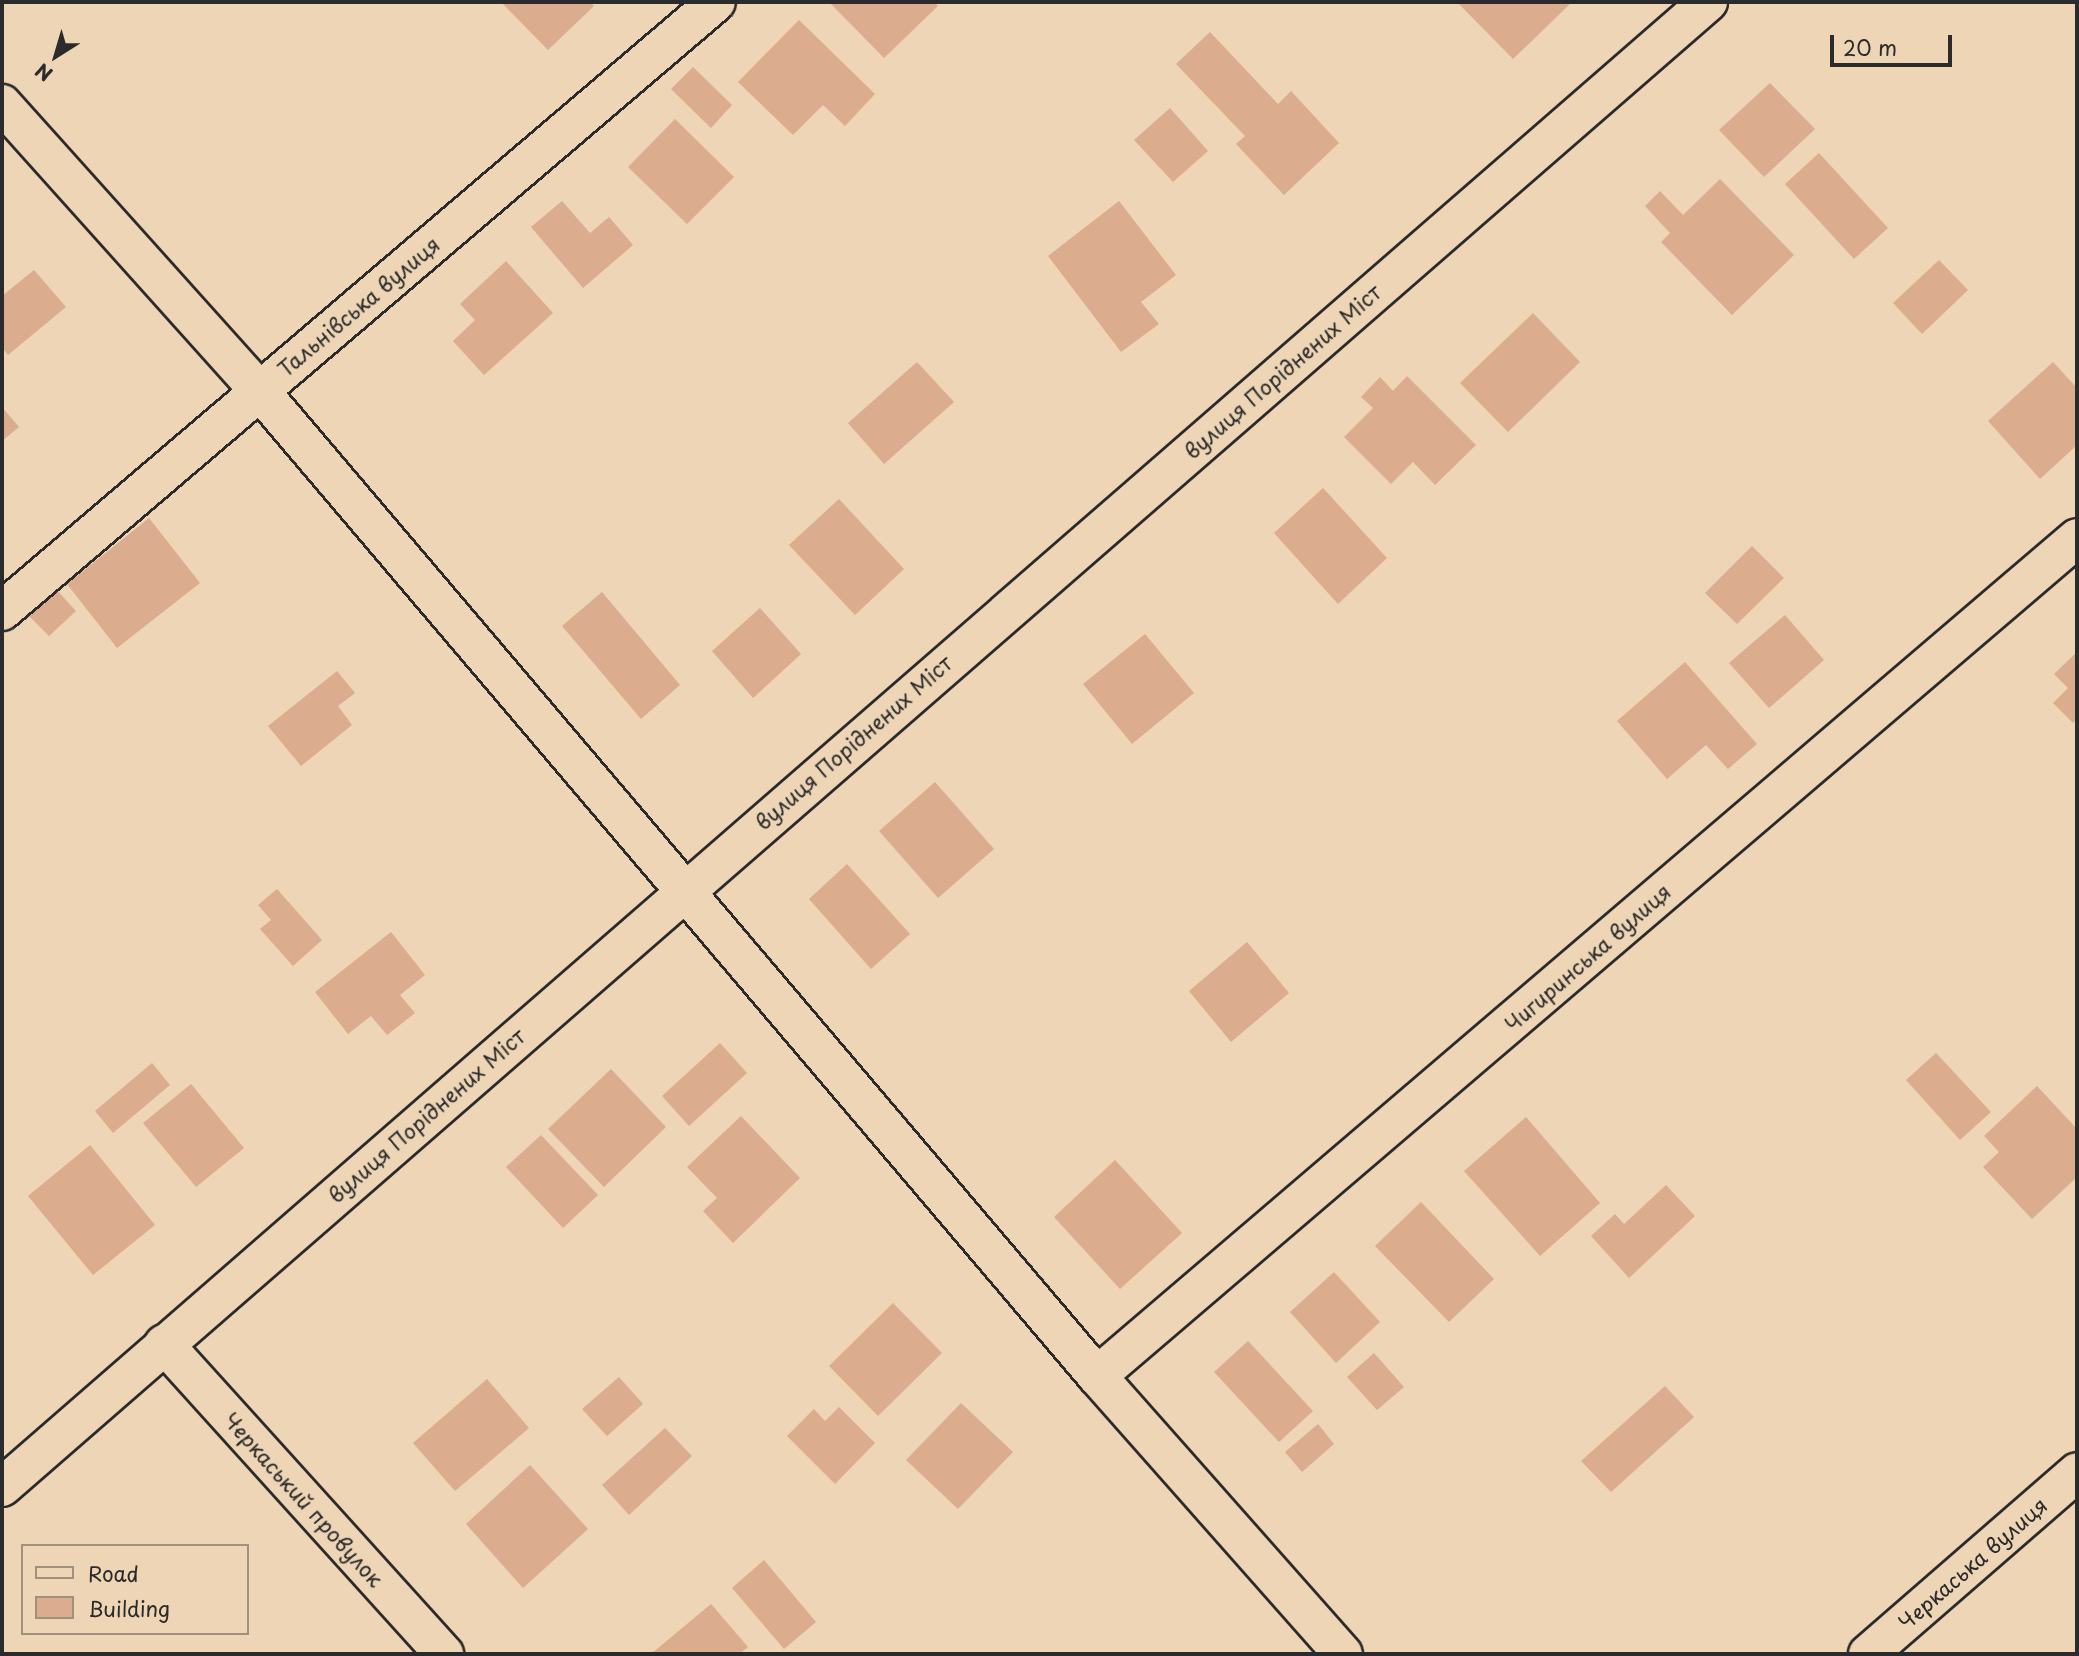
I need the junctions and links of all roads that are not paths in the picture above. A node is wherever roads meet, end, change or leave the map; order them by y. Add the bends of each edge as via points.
1 (716, 2) edge
2 (1708, 2) edge
3 (2, 104) edge
4 (259, 390) junction
5 (2077, 538) edge
6 (2, 611) edge
7 (686, 887) junction
8 (164, 1344) junction
9 (1097, 1376) junction
10 (2077, 1472) edge
11 (2, 1486) edge
12 (444, 1654) edge
13 (1343, 1654) edge
14 (1868, 1654) edge

1 - 4 street, Тальнівська вулиця
2 - 7 street, вулиця Поріднених Міст
3 - 4 street
4 - 6 street, Тальнівська вулиця
4 - 7 street
5 - 9 street, Чигиринська вулиця
7 - 8 street, вулиця Поріднених Міст
7 - 9 street
8 - 11 street, вулиця Поріднених Міст
8 - 12 street, Черкаський провулок
9 - 13 street
10 - 14 street, Черкаська вулиця

